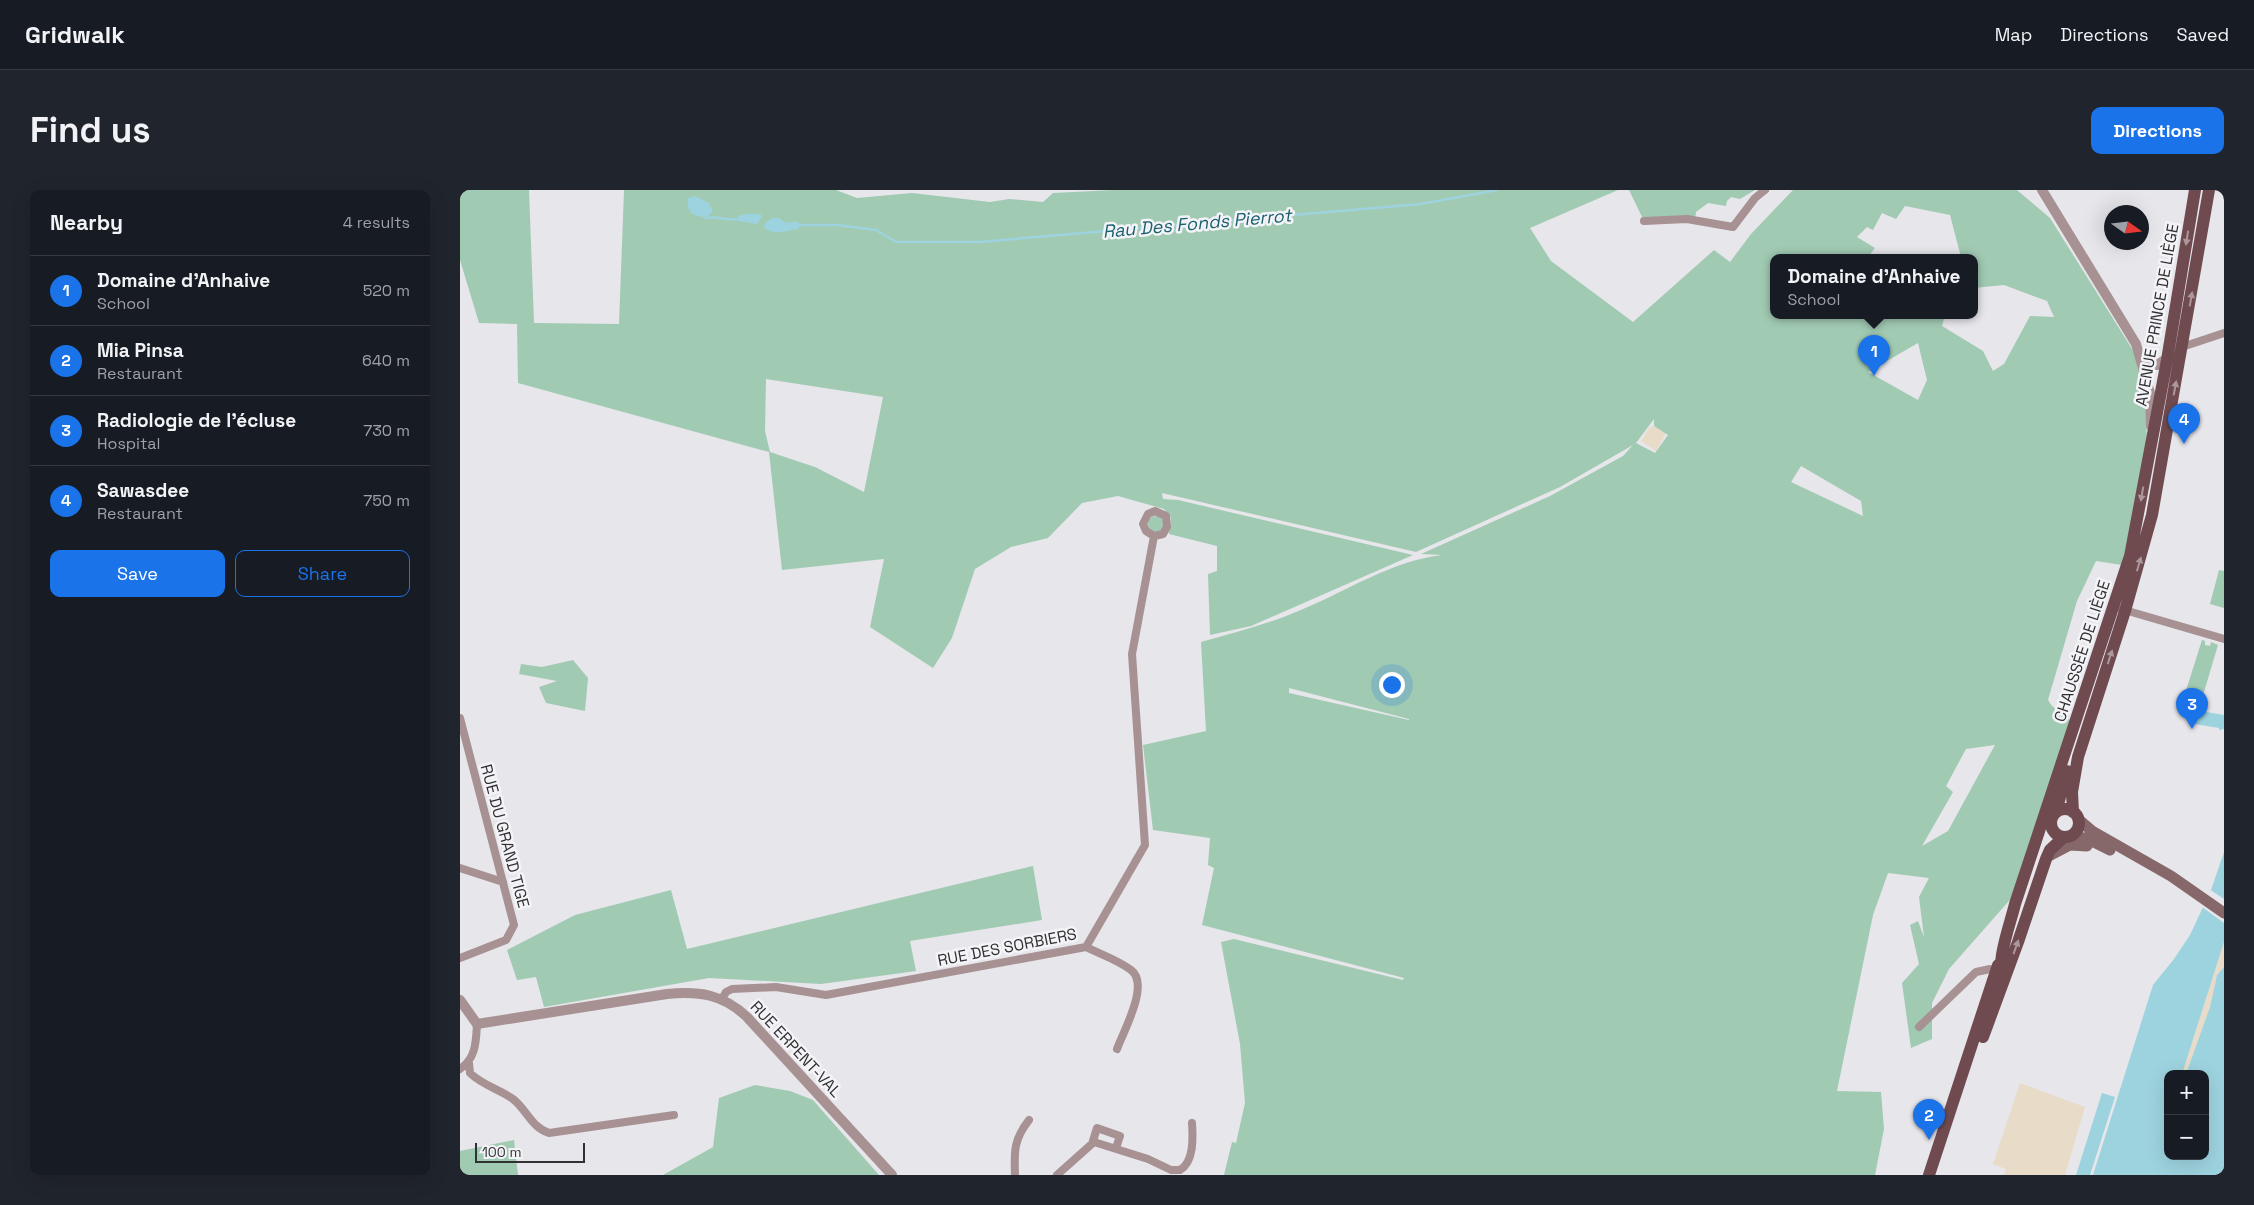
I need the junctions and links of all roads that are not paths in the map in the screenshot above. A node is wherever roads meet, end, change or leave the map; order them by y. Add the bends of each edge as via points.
1 (1765, 190) edge
2 (2042, 190) edge
3 (2195, 190) edge
4 (2209, 190) edge
5 (1644, 221) dead end
6 (2224, 333) edge
7 (2136, 344) junction
8 (2182, 347) junction
9 (2140, 356) junction
10 (2167, 360) junction
11 (2151, 446) junction
12 (1154, 536) dead end
13 (2120, 609) junction
14 (2224, 639) edge
15 (2086, 693) junction
16 (460, 718) edge
17 (2056, 812) junction
18 (2076, 815) junction
19 (2051, 824) junction
20 (2066, 837) junction
21 (2115, 853) junction
22 (2046, 859) junction
23 (2151, 866) junction
24 (460, 868) edge
25 (503, 882) junction
26 (2224, 913) edge
27 (1086, 947) junction
28 (2003, 951) junction
29 (460, 958) edge
30 (1996, 971) junction
31 (2003, 983) junction
32 (722, 999) junction
33 (460, 1000) edge
34 (477, 1024) junction
35 (1919, 1027) dead end
36 (1117, 1048) dead end
37 (469, 1063) junction
38 (460, 1069) edge
39 (674, 1115) dead end
40 (1029, 1120) dead end
41 (1192, 1123) dead end
42 (1092, 1144) junction
43 (1116, 1148) junction
44 (1177, 1173) edge
45 (892, 1175) edge
46 (1015, 1175) edge
47 (1057, 1175) edge
48 (1929, 1175) edge
49 (1936, 1175) edge

1 - 5 street via 1754,198 1733,227 1687,219
2 - 7 street, CHAUSSÉE DE LIÈGE
3 -> 10 main road, AVENUE PRINCE DE LIÈGE
8 -> 4 main road, AVENUE PRINCE DE LIÈGE
6 - 8 street
7 - 9 street, CHAUSSÉE DE LIÈGE
7 - 10 street, CHAUSSÉE DE LIÈGE via 2146,354
8 - 10 street
13 -> 8 main road, CHAUSSÉE DE LIÈGE via 2152,515
9 - 10 street via 2157,365
9 - 11 street, CHAUSSÉE DE LIÈGE via 2150,393
10 - 11 main road, AVENUE PRINCE DE LIÈGE
11 -> 13 main road, CHAUSSÉE DE LIÈGE
12 - 27 street, RUE DES SORBIERS via 1132,654 1144,844
13 - 14 street
13 - 15 main road, CHAUSSÉE DE LIÈGE
18 -> 13 main road, CHAUSSÉE DE LIÈGE via 2072,792 2078,757
15 - 17 main road
15 - 28 main road, CHAUSSÉE DE LIÈGE via 2015,904
16 - 25 street, RUE DU GRAND TIGE
17 - 18 main road via 2067,809
17 - 19 main road
18 - 20 main road via 2076,831
18 - 23 main road via 2092,831
19 - 20 main road via 2054,833
19 - 28 main road, CHAUSSÉE DE LIÈGE
20 - 21 main road via 2086,838
20 - 22 main road via 2050,850
21 - 22 main road via 2070,846
21 - 23 main road
31 -> 22 main road
23 - 26 main road
24 - 25 street
25 - 29 street, RUE DU GRAND TIGE via 513,914 514,925 510,934 506,940
27 - 32 street, RUE DES SORBIERS via 826,996 776,987 732,989
27 - 36 street via 1132,970 1138,982 1138,994
28 - 30 main road, CHAUSSÉE DE LIÈGE
28 - 31 main road via 2000,975
30 - 35 street via 1976,972
30 - 48 main road, CHAUSSÉE DE LIÈGE
31 - 49 main road
32 - 34 street, RUE ERPENT-VAL via 693,992
32 - 45 street, RUE ERPENT-VAL via 747,1017
33 - 34 street
34 - 37 street via 476,1044
37 - 38 street
37 - 39 street via 470,1073 476,1079 512,1099 533,1124 549,1133
40 - 46 street via 1018,1133
41 - 44 street via 1190,1160
42 - 43 street
42 - 43 street via 1097,1128 1120,1136
42 - 47 street
43 - 44 street

